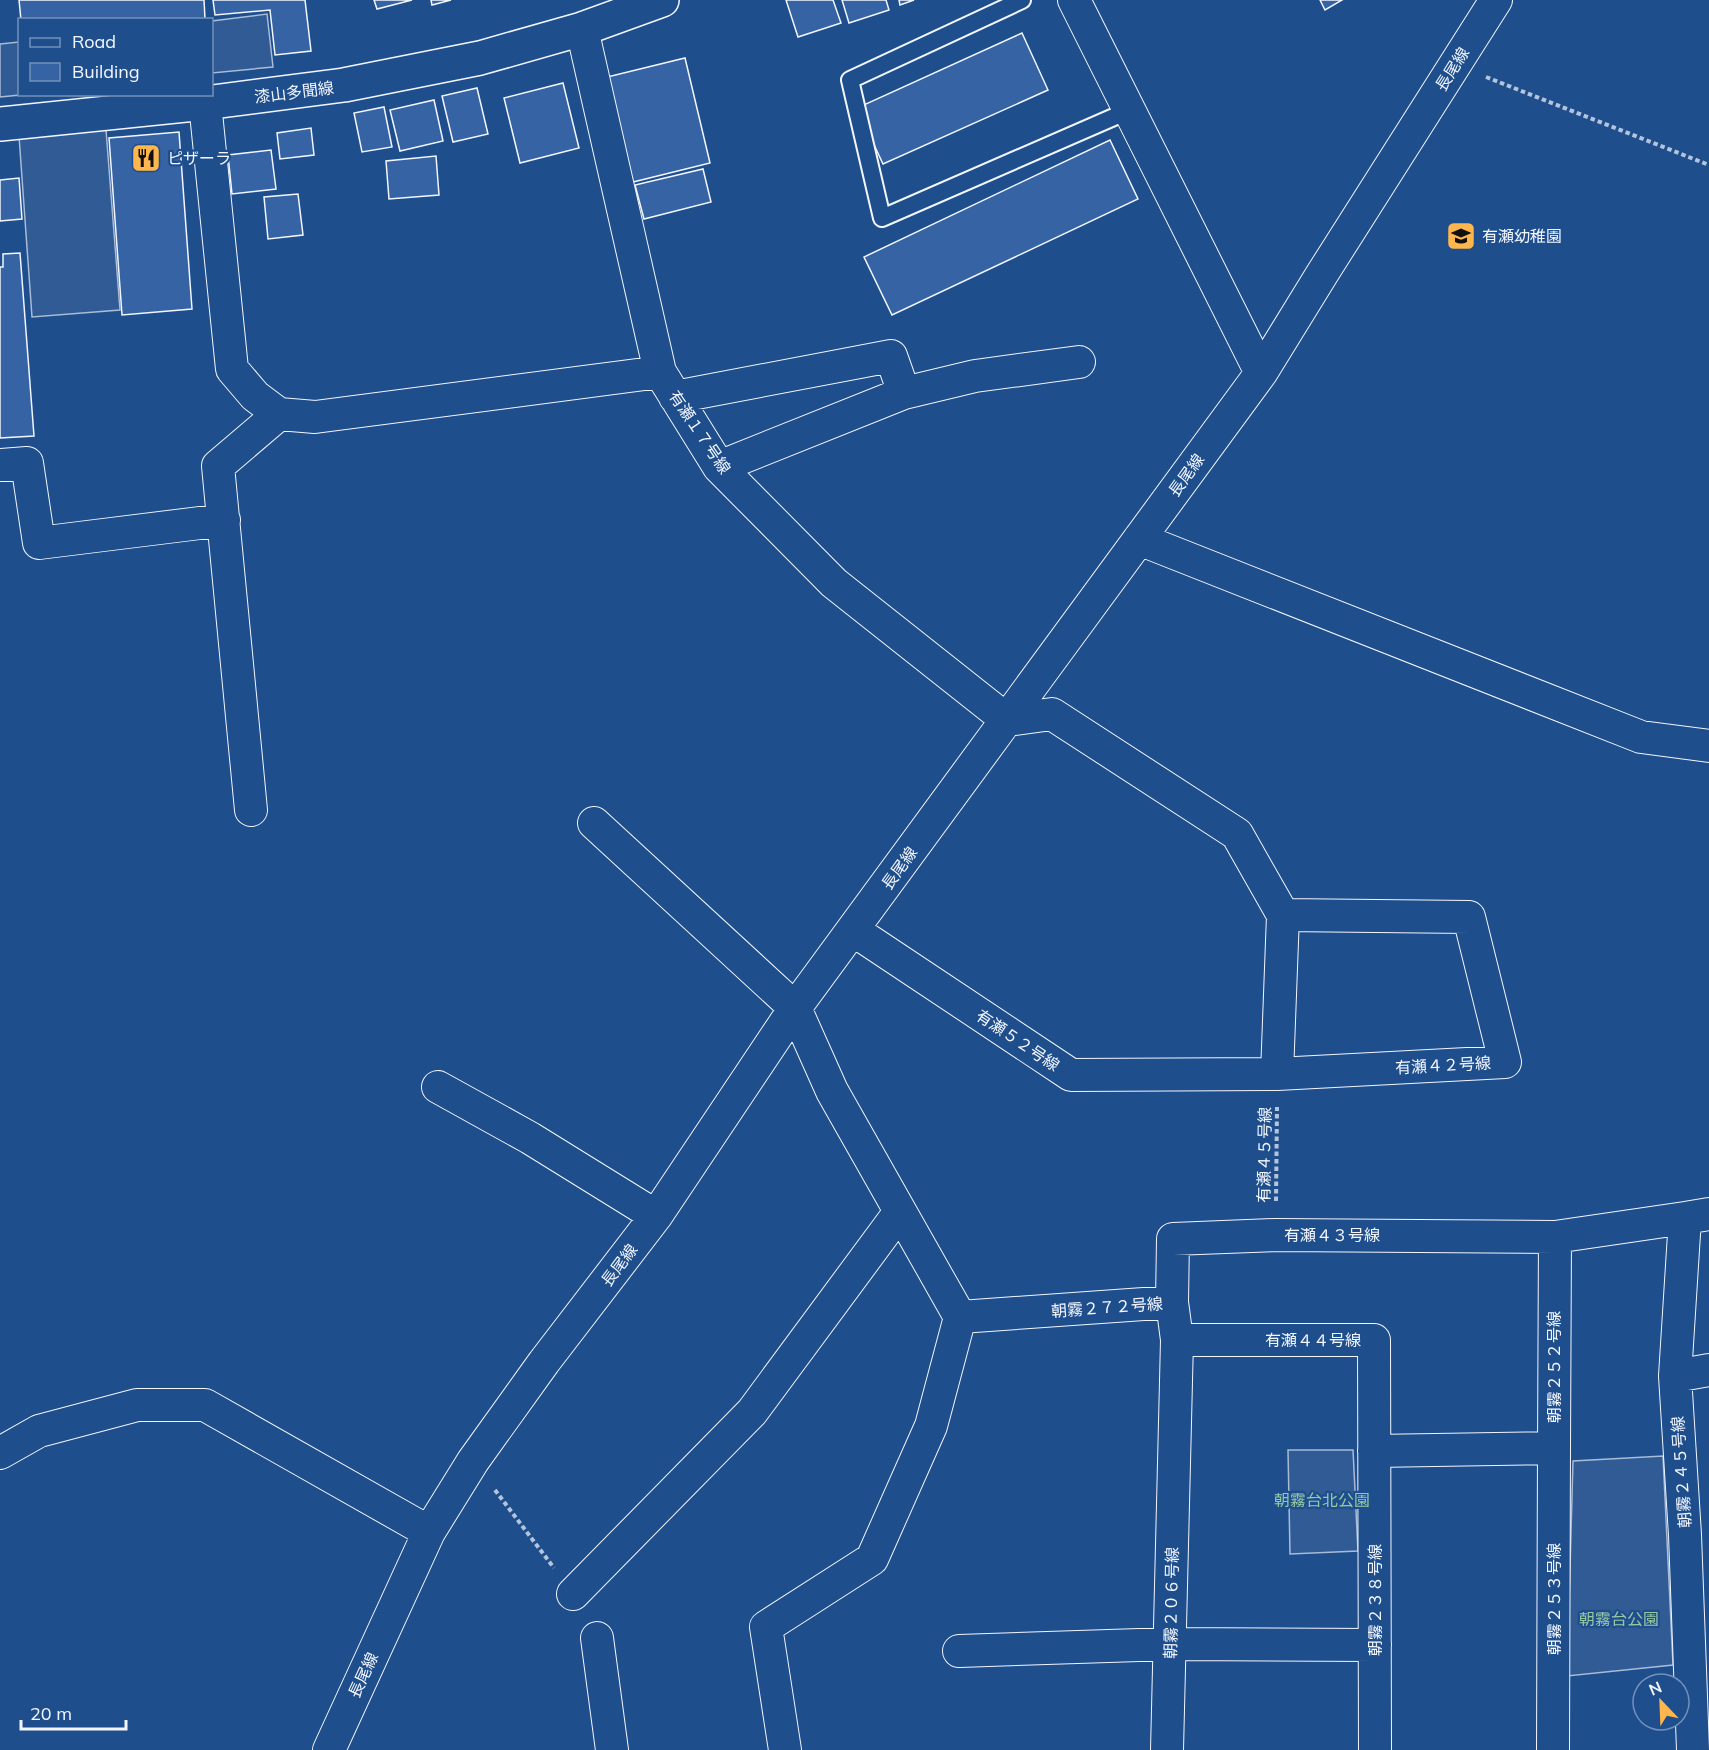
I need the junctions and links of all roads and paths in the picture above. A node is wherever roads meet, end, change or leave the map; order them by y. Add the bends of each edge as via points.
1 (662, 0) edge
2 (1022, 0) edge
3 (1074, 0) edge
4 (1496, 0) edge
5 (582, 29) junction
6 (1455, 65) junction
7 (205, 103) junction
8 (1130, 110) junction
9 (0, 124) edge
10 (1709, 165) edge
11 (1079, 362) dead end
12 (1262, 373) junction
13 (668, 385) junction
14 (904, 393) junction
15 (279, 414) junction
16 (0, 465) edge
17 (719, 467) junction
18 (224, 520) junction
19 (1139, 539) junction
20 (1007, 720) junction
21 (1709, 746) edge
22 (251, 810) dead end
23 (594, 823) dead end
24 (1283, 915) junction
25 (853, 930) junction
26 (795, 1008) junction
27 (1277, 1074) junction
28 (438, 1087) dead end
29 (899, 1213) junction
30 (656, 1216) junction
31 (1697, 1216) edge
32 (1275, 1235) junction
33 (1554, 1237) junction
34 (1172, 1302) junction
35 (960, 1317) junction
36 (1177, 1340) junction
37 (1709, 1370) edge
38 (1675, 1376) junction
39 (1554, 1448) junction
40 (1374, 1451) junction
41 (0, 1453) edge
42 (1174, 1457) joint
43 (473, 1461) junction
44 (429, 1532) junction
45 (1697, 1533) edge
46 (573, 1594) joint
47 (597, 1638) dead end
48 (1170, 1644) junction
49 (1375, 1645) junction
50 (959, 1651) dead end
51 (1700, 1687) edge
52 (328, 1750) edge
53 (612, 1750) edge
54 (785, 1750) edge
55 (1167, 1750) edge
56 (1375, 1750) edge
57 (1553, 1750) edge
58 (1693, 1750) edge

1 - 5 street, 漆山多聞線
2 - 8 lane via 850,80 882,218
3 - 8 street
4 - 6 street, 長尾線
5 - 7 street, 漆山多聞線 via 480,58 344,85
5 - 13 street, 有瀬１７号線
6 - 10 path
6 - 12 street, 長尾線
7 - 9 street, 漆山多聞線
7 - 15 street via 232,369 255,396
8 - 12 street
11 - 14 street via 975,376
12 - 19 street, 長尾線
13 - 14 street via 891,356
13 - 15 street via 315,417
13 - 17 street, 有瀬１７号線
14 - 17 street
15 - 18 street via 218,466
16 - 18 street via 27,463 39,543
17 - 20 street, 有瀬１７号線 via 834,583
18 - 22 street
19 - 20 street, 長尾線
19 - 21 street via 1641,737
20 - 24 street via 1052,714 1237,834
20 - 25 street, 長尾線
23 - 26 street
24 - 27 street
24 - 27 street, 有瀬４２号線 via 1469,917 1505,1062
25 - 26 street, 長尾線
25 - 27 street, 有瀬５２号線 via 1071,1075
26 - 29 street via 832,1091
26 - 30 street, 長尾線
27 - 32 path, 有瀬４５号線
28 - 30 street
29 - 35 street
29 - 46 street via 752,1412
30 - 43 street, 長尾線
31 - 33 street
31 - 38 street, 朝霧２４５号線
32 - 33 street, 有瀬４３号線
32 - 34 street, 有瀬４３号線 via 1173,1239
33 - 39 street, 朝霧２５２号線
34 - 35 street, 朝霧２７２号線
34 - 36 street, 朝霧２７２号線
35 - 54 street via 931,1426 872,1559 766,1627
36 - 40 street, 有瀬４４号線 via 1374,1340
36 - 42 street, 朝霧２７２号線
37 - 38 street
38 - 45 street, 朝霧２４５号線
39 - 40 street
39 - 57 street, 朝霧２５３号線
40 - 49 street, 朝霧２３８号線
41 - 44 street via 39,1431 137,1405 205,1405
42 - 48 street, 朝霧２０６号線
43 - 44 street, 長尾線
43 - 46 path
44 - 52 street, 長尾線
45 - 51 street, 朝霧２４５号線
47 - 53 street
48 - 49 street
48 - 50 street
48 - 55 street, 朝霧２０６号線
49 - 56 street, 朝霧２３８号線
51 - 58 street, 朝霧２４５号線

